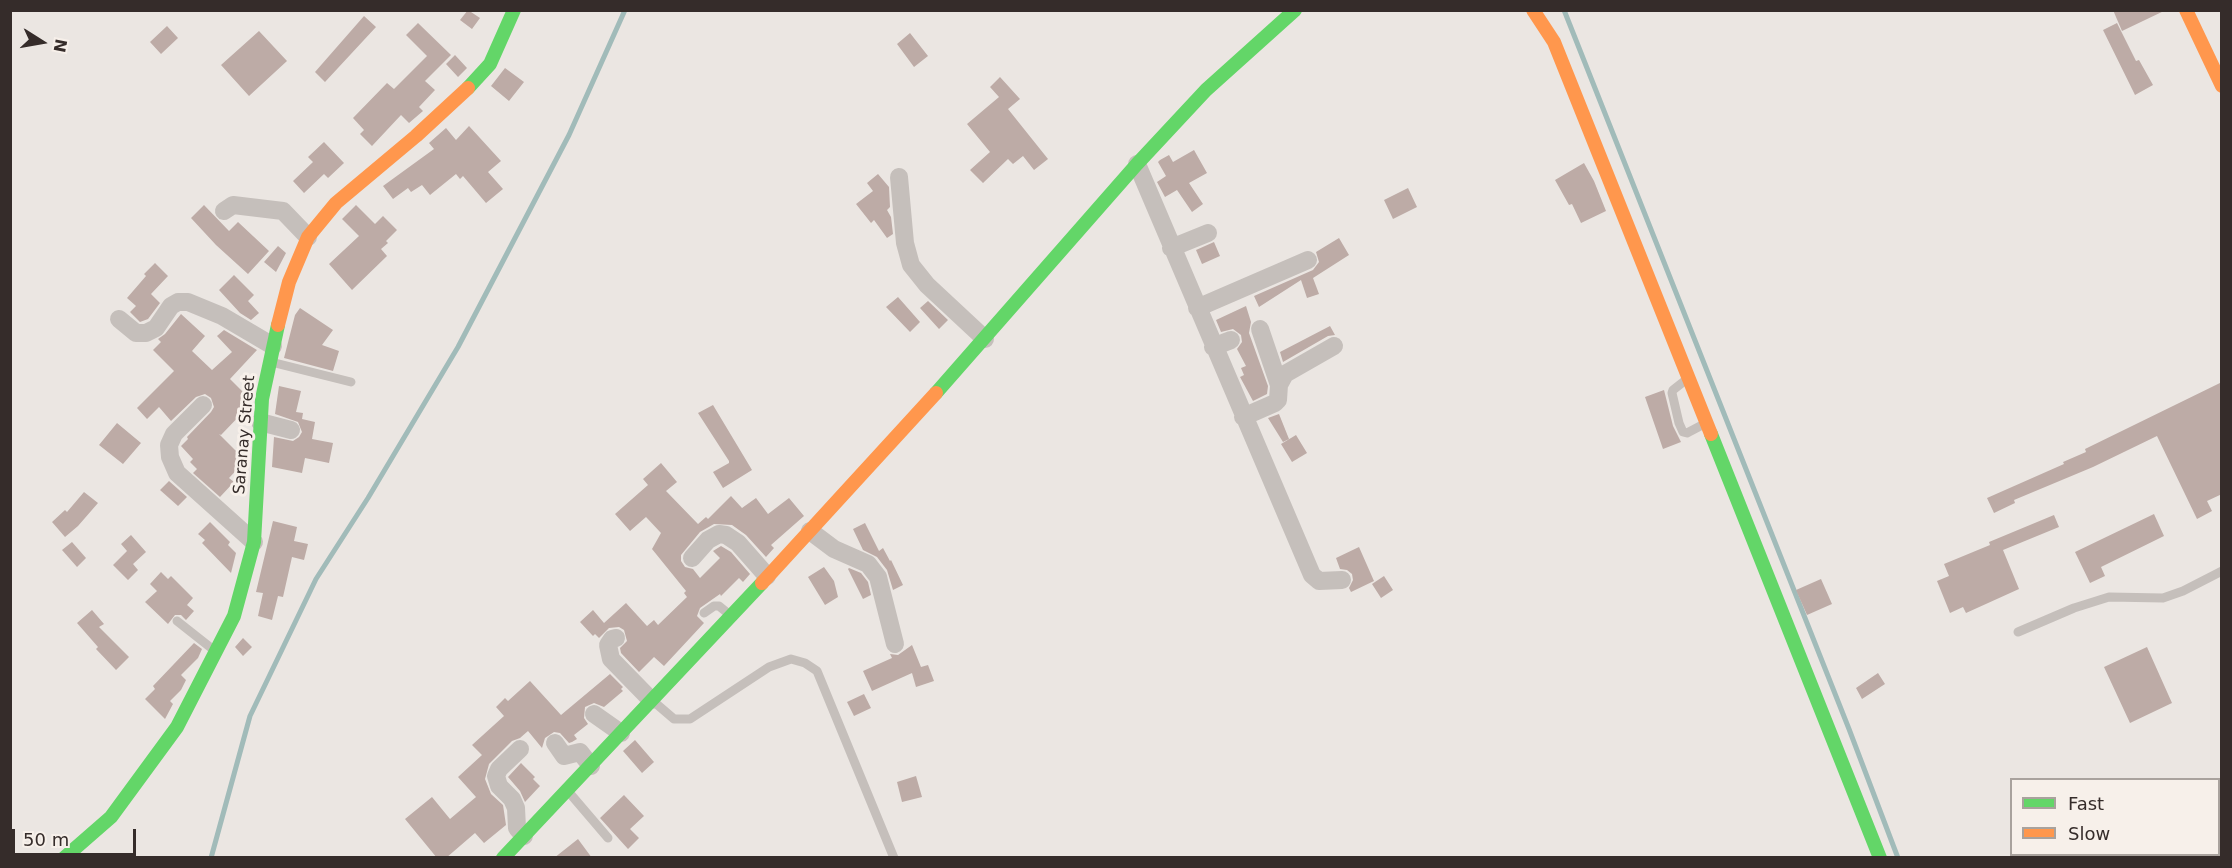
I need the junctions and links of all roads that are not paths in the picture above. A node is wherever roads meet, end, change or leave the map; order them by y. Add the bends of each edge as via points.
1 (514, 10) edge
2 (1295, 10) edge
3 (1533, 10) edge
4 (2186, 10) edge
5 (2222, 86) edge
6 (1137, 165) junction
7 (899, 177) dead end
8 (224, 211) dead end
9 (1208, 233) dead end
10 (308, 237) junction
11 (1171, 248) junction
12 (1308, 260) dead end
13 (1197, 309) junction
14 (119, 319) dead end
15 (1260, 329) dead end
16 (985, 339) junction
17 (1231, 340) dead end
18 (1214, 346) junction
19 (1334, 346) dead end
20 (271, 354) junction
21 (1688, 379) junction
22 (351, 382) dead end
23 (1279, 385) junction
24 (203, 405) dead end
25 (1243, 417) junction
26 (260, 422) junction
27 (1706, 423) junction
28 (291, 430) dead end
29 (810, 531) junction
30 (254, 542) junction
31 (692, 558) dead end
32 (2222, 571) edge
33 (767, 576) junction
34 (1342, 580) dead end
35 (704, 613) dead end
36 (730, 615) junction
37 (177, 621) dead end
38 (2018, 632) dead end
39 (616, 638) dead end
40 (895, 644) dead end
41 (217, 652) junction
42 (651, 700) junction
43 (594, 714) dead end
44 (621, 733) junction
45 (555, 743) dead end
46 (520, 749) dead end
47 (591, 766) junction
48 (567, 790) junction
49 (524, 836) junction
50 (608, 838) dead end
51 (64, 858) edge
52 (503, 858) edge
53 (894, 858) edge
54 (1880, 858) edge

1 - 10 street, Saranay Street via 490,64 467,90 336,203
2 - 6 street via 1206,90
3 - 21 street via 1554,42
4 - 5 street
6 - 11 street
6 - 16 street
7 - 16 street via 911,265
8 - 10 street via 233,205 283,211
9 - 11 street
10 - 20 street, Saranay Street via 289,282
11 - 13 street
12 - 13 street
13 - 18 street
14 - 20 street via 136,333 146,333 156,328 171,306 188,302 222,316
15 - 23 street
16 - 29 street
17 - 18 street
18 - 25 street
19 - 23 street via 1293,368
20 - 22 lane
20 - 26 street, Saranay Street
21 - 27 street
21 - 27 lane via 1672,393 1679,423 1687,433
23 - 25 street via 1275,403
24 - 30 street via 174,434 169,445 170,457 177,473
25 - 34 street via 1312,574 1319,581
26 - 28 street
26 - 30 street, Saranay Street
27 - 54 street
29 - 33 street
29 - 40 street via 834,549 868,564 878,577
30 - 41 street, Saranay Street via 234,616
31 - 33 street via 708,540 718,534 726,535
32 - 38 lane via 2163,598 2109,597
33 - 36 street
35 - 36 lane via 719,606
36 - 42 street
37 - 41 lane
39 - 42 street via 608,645 611,658
41 - 51 street, Saranay Street via 177,727 129,793 111,816
42 - 44 street
42 - 53 lane via 674,719 690,719 769,667 791,659 805,663 817,671
43 - 44 street
44 - 47 street
45 - 47 street via 564,756 580,752
46 - 49 street via 496,776 499,786 512,799 517,828
47 - 48 street
48 - 49 street
48 - 50 lane
49 - 52 street

